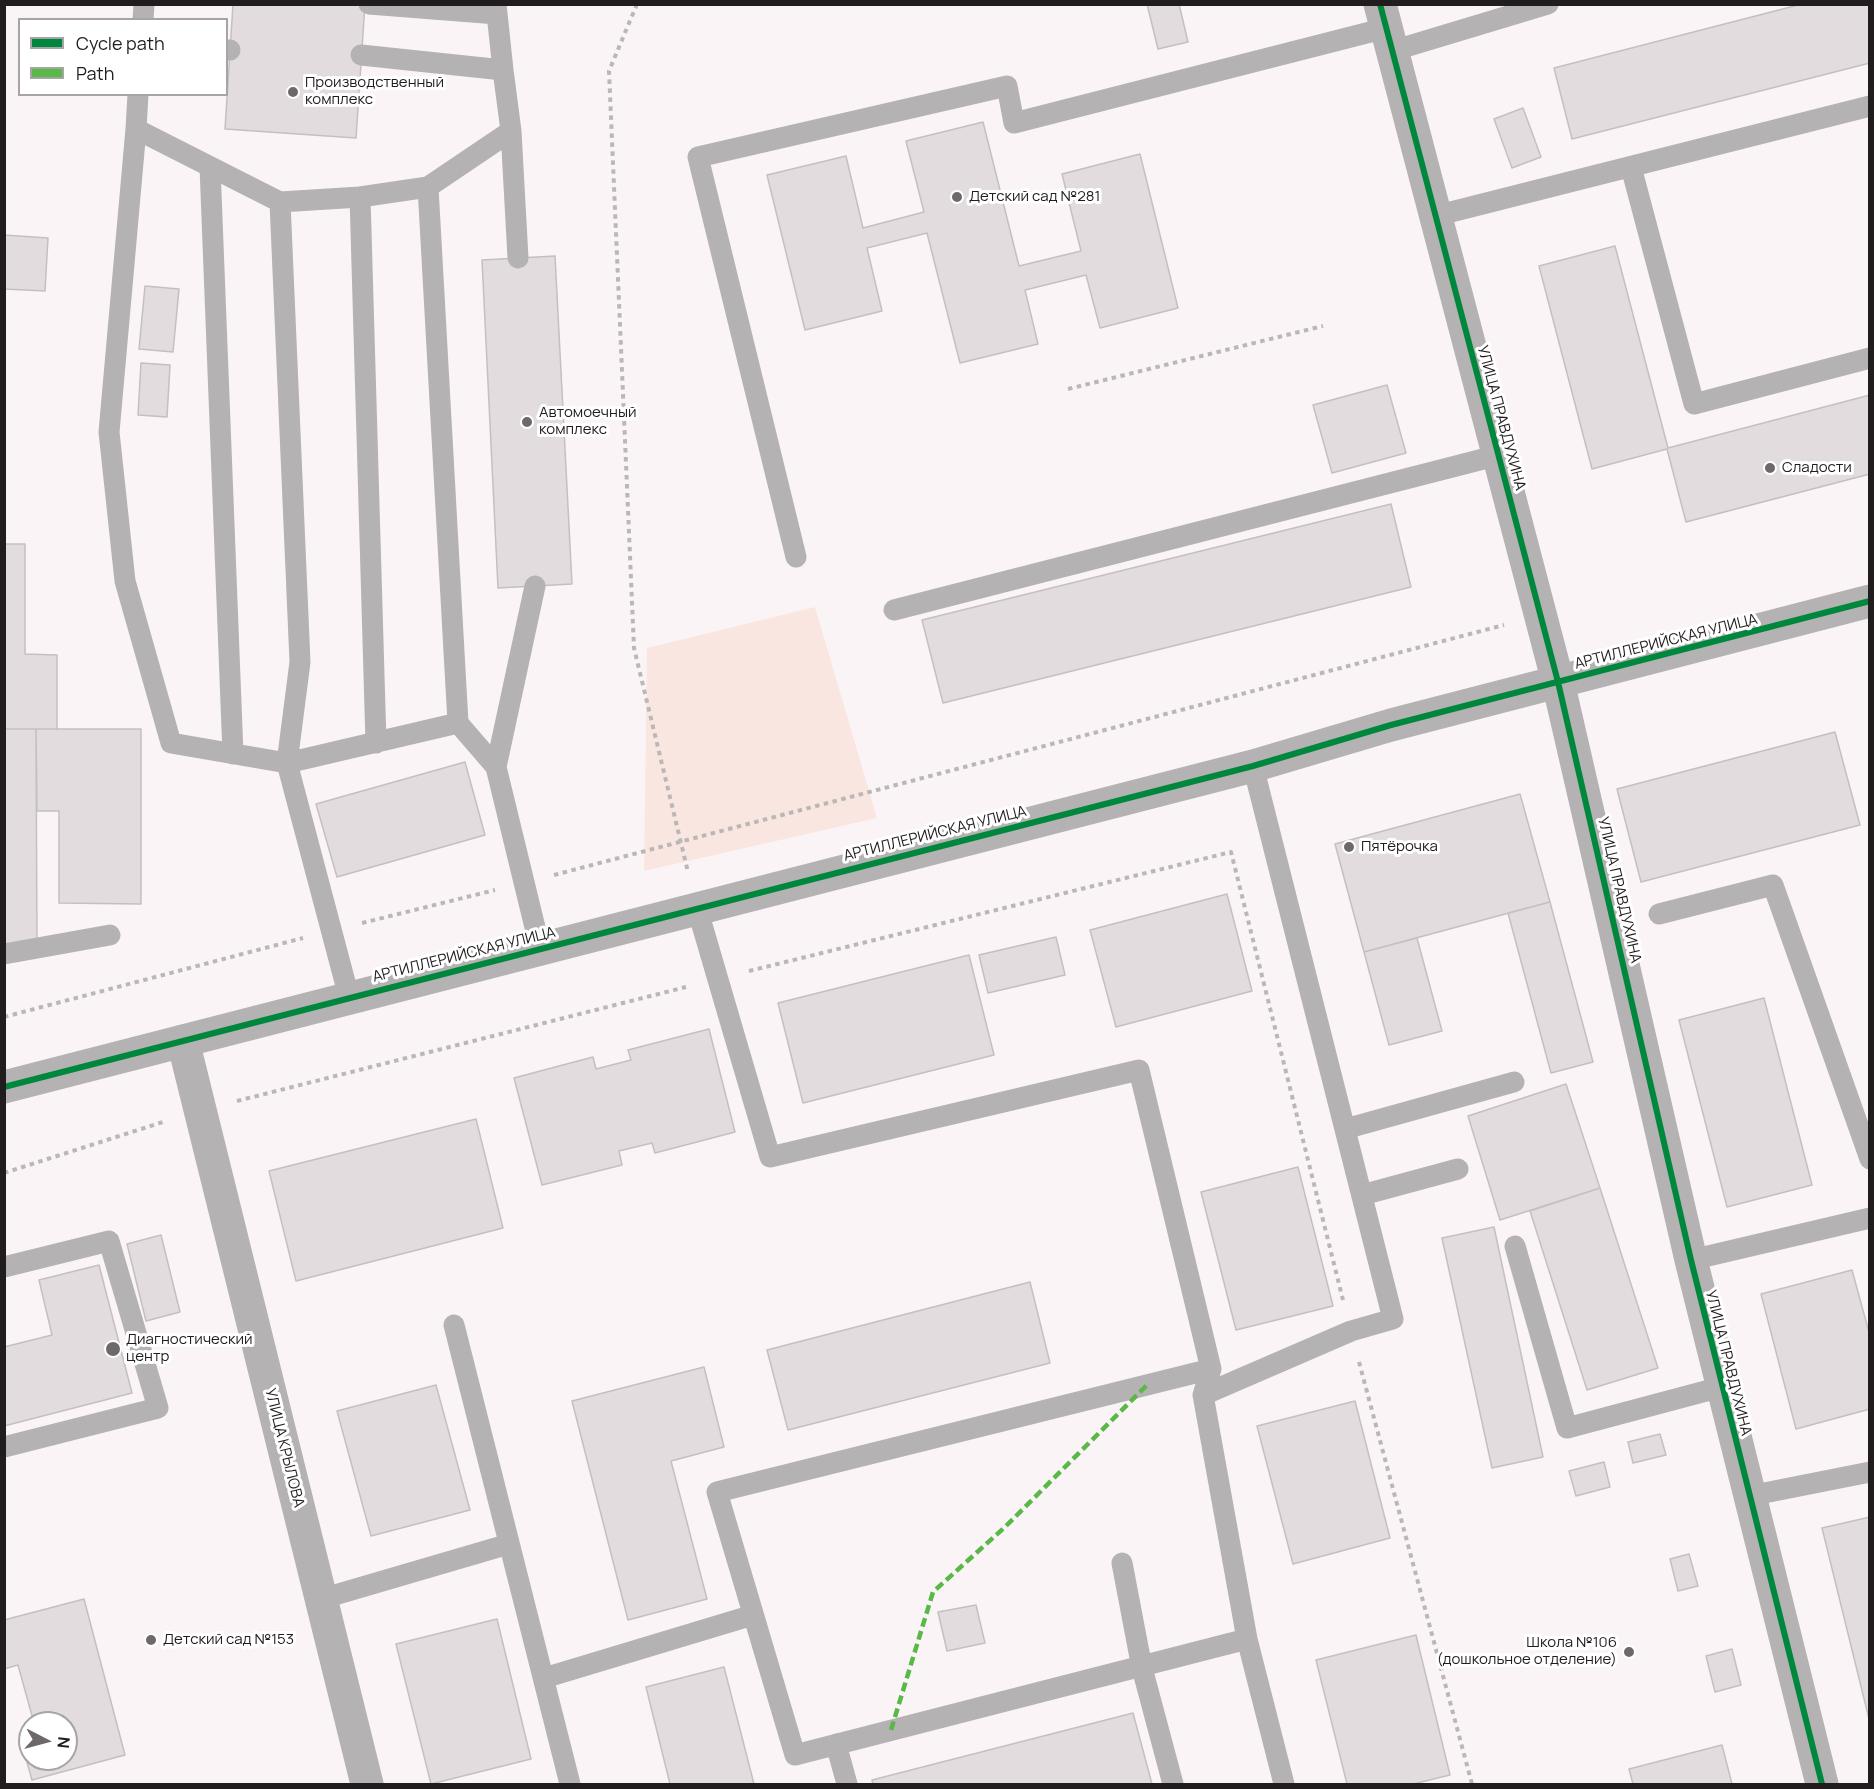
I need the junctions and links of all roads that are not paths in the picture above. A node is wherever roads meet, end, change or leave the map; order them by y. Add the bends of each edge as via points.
1 (369, 4) edge
2 (1548, 4) edge
3 (496, 9) edge
4 (1386, 28) edge
5 (362, 55) dead end
6 (503, 70) junction
7 (138, 96) edge
8 (1869, 106) edge
9 (136, 129) junction
10 (511, 131) junction
11 (210, 167) junction
12 (1631, 167) junction
13 (428, 187) junction
14 (360, 197) junction
15 (280, 202) junction
16 (1435, 216) junction
17 (518, 258) dead end
18 (1869, 358) edge
19 (1499, 455) junction
20 (796, 557) dead end
21 (535, 586) dead end
22 (1869, 601) edge
23 (894, 610) dead end
24 (1558, 682) junction
25 (458, 723) junction
26 (376, 743) junction
27 (233, 754) junction
28 (287, 763) junction
29 (1253, 766) junction
30 (496, 767) junction
31 (697, 908) junction
32 (1659, 914) dead end
33 (110, 935) dead end
34 (540, 948) junction
35 (4, 954) edge
36 (350, 997) junction
37 (183, 1041) junction
38 (1514, 1082) dead end
39 (4, 1087) edge
40 (1345, 1129) junction
41 (1869, 1159) edge
42 (1458, 1169) dead end
43 (1362, 1195) junction
44 (1869, 1218) edge
45 (1515, 1245) dead end
46 (1691, 1260) junction
47 (4, 1267) edge
48 (454, 1325) dead end
49 (1211, 1369) junction
50 (1721, 1387) junction
51 (1203, 1395) junction
52 (4, 1447) edge
53 (1869, 1472) edge
54 (1749, 1496) junction
55 (508, 1544) junction
56 (1122, 1563) dead end
57 (321, 1599) junction
58 (753, 1615) junction
59 (1247, 1639) junction
60 (1142, 1668) junction
61 (544, 1678) junction
62 (836, 1744) junction
63 (367, 1785) edge
64 (570, 1785) edge
65 (847, 1785) edge
66 (1173, 1785) edge
67 (1284, 1785) edge
68 (1822, 1785) edge

1 - 3 lane
2 - 4 lane
3 - 6 lane
4 - 16 street, УЛИЦА ПРАВДУХИНА
4 - 20 lane via 1014,123 1007,86 698,157
5 - 6 lane
6 - 10 lane
7 - 9 lane
8 - 12 lane
9 - 11 lane
9 - 27 lane via 109,432 125,581 171,743
10 - 13 lane
10 - 17 lane
11 - 15 lane
11 - 27 lane
12 - 16 lane
12 - 18 lane via 1694,404
13 - 14 lane
13 - 25 lane
14 - 15 lane
14 - 26 lane
15 - 28 lane via 300,662
16 - 19 street, УЛИЦА ПРАВДУХИНА
19 - 23 lane
19 - 24 street, УЛИЦА ПРАВДУХИНА
21 - 30 lane
22 - 24 street, АРТИЛЛЕРИЙСКАЯ УЛИЦА
24 - 29 street, АРТИЛЛЕРИЙСКАЯ УЛИЦА
24 - 46 street, УЛИЦА ПРАВДУХИНА
25 - 26 lane
25 - 30 lane
26 - 28 lane
27 - 28 lane
28 - 36 lane
29 - 31 street, АРТИЛЛЕРИЙСКАЯ УЛИЦА
29 - 40 lane
30 - 34 lane
31 - 34 street, АРТИЛЛЕРИЙСКАЯ УЛИЦА
31 - 49 lane via 771,1157 1139,1070
32 - 41 lane via 1773,885
33 - 35 lane
34 - 36 street, АРТИЛЛЕРИЙСКАЯ УЛИЦА
36 - 37 street, АРТИЛЛЕРИЙСКАЯ УЛИЦА
37 - 39 street, АРТИЛЛЕРИЙСКАЯ УЛИЦА
37 - 57 street, УЛИЦА КРЫЛОВА
38 - 40 lane
40 - 43 lane
42 - 43 lane
43 - 51 lane via 1393,1319 1351,1331
44 - 46 lane
45 - 50 lane via 1567,1428
46 - 50 street, УЛИЦА ПРАВДУХИНА
47 - 52 lane via 110,1240 158,1408
48 - 55 lane
49 - 51 lane
49 - 58 lane via 717,1492
50 - 54 street, УЛИЦА ПРАВДУХИНА
51 - 59 lane
53 - 54 lane
54 - 68 street, УЛИЦА ПРАВДУХИНА
55 - 57 lane
55 - 61 lane
56 - 60 lane
57 - 63 street, УЛИЦА КРЫЛОВА
58 - 61 lane
58 - 62 lane via 795,1755
59 - 60 lane
59 - 67 lane
60 - 62 lane
60 - 66 lane
61 - 64 lane
62 - 65 lane

